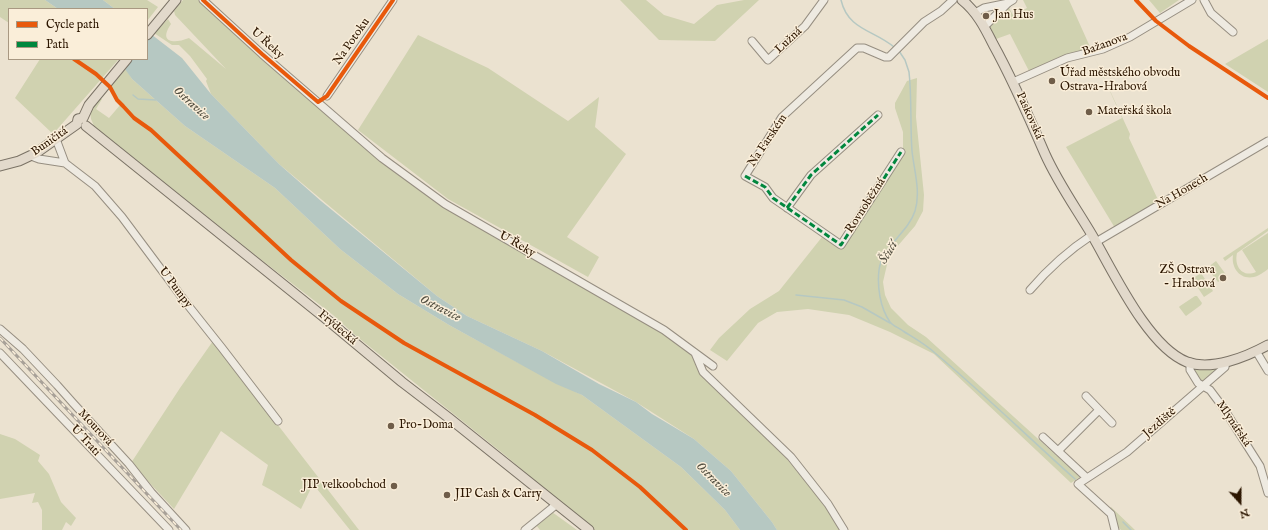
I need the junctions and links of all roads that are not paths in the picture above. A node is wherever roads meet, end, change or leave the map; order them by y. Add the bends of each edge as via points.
1 (176, 0) edge
2 (204, 0) edge
3 (393, 0) edge
4 (824, 0) edge
5 (953, 0) edge
6 (962, 0) edge
7 (1192, 0) edge
8 (1204, 0) edge
9 (1011, 1) edge
10 (975, 13) junction
11 (984, 27) junction
12 (1233, 32) dead end
13 (149, 33) edge
14 (752, 41) dead end
15 (126, 60) edge
16 (1013, 82) junction
17 (327, 96) dead end
18 (878, 115) dead end
19 (82, 123) junction
20 (56, 139) junction
21 (1268, 141) edge
22 (901, 152) dead end
23 (31, 156) junction
24 (65, 163) junction
25 (0, 166) edge
26 (787, 208) junction
27 (1094, 239) junction
28 (1030, 290) dead end
29 (0, 329) edge
30 (1268, 345) edge
31 (1256, 351) junction
32 (695, 352) junction
33 (0, 353) edge
34 (1190, 362) junction
35 (1226, 362) junction
36 (713, 366) dead end
37 (1268, 371) edge
38 (1203, 386) junction
39 (1086, 396) dead end
40 (1099, 410) junction
41 (278, 421) dead end
42 (1112, 423) dead end
43 (1043, 437) dead end
44 (1058, 451) junction
45 (1087, 478) junction
46 (1268, 494) edge
47 (557, 504) junction
48 (169, 530) edge
49 (186, 530) edge
50 (525, 530) edge
51 (589, 530) edge
52 (844, 530) edge
53 (1115, 530) edge

1 - 13 main road
2 - 32 street, U Řeky via 382,158 445,204 664,330
3 - 17 street, Na Potoku
4 - 14 street, Lužná via 805,26 768,60
5 - 26 street, Na Farském via 924,22 889,57 857,48 782,117 745,176 765,187 773,198
6 - 10 main road, Paskovská
7 - 16 street, Bažanova via 1103,49 1067,58
8 - 12 street via 1211,14
9 - 10 street
9 - 11 street
10 - 11 main road, Paskovská
11 - 16 main road, Paskovská
15 - 19 main road via 88,105
16 - 27 main road, Paskovská via 1054,172
18 - 26 street via 811,176
19 - 20 main road, Buničitá via 70,127
19 - 47 main road, Frýdecká
20 - 23 main road, Buničitá
20 - 24 street
21 - 27 street, Na Honech
22 - 26 street, Rovnoběžná via 841,245
23 - 24 street, U Pumpy
23 - 25 main road, Buničitá
24 - 41 street, U Pumpy via 96,186 122,217
27 - 28 street via 1080,243
27 - 34 main road, Paskovská via 1146,326 1168,350
29 - 49 street, Mourová via 57,385
30 - 31 main road, Paskovská
31 - 35 main road, Paskovská
31 - 37 street
32 - 36 street, U Řeky
32 - 52 street via 703,372 791,457 828,504
33 - 48 street, U Trati
34 - 35 main road, Paskovská
34 - 38 street, Mlynářská via 1190,370
35 - 38 street, Jezdiště via 1225,367
38 - 45 street, Jezdiště via 1127,452
38 - 46 street, Mlynářská via 1210,390 1222,406 1260,466
39 - 40 street
40 - 42 street
40 - 44 street
43 - 44 street
44 - 45 street
45 - 53 street, Jezdiště via 1078,484 1111,514
47 - 50 street
47 - 51 main road, Frýdecká

